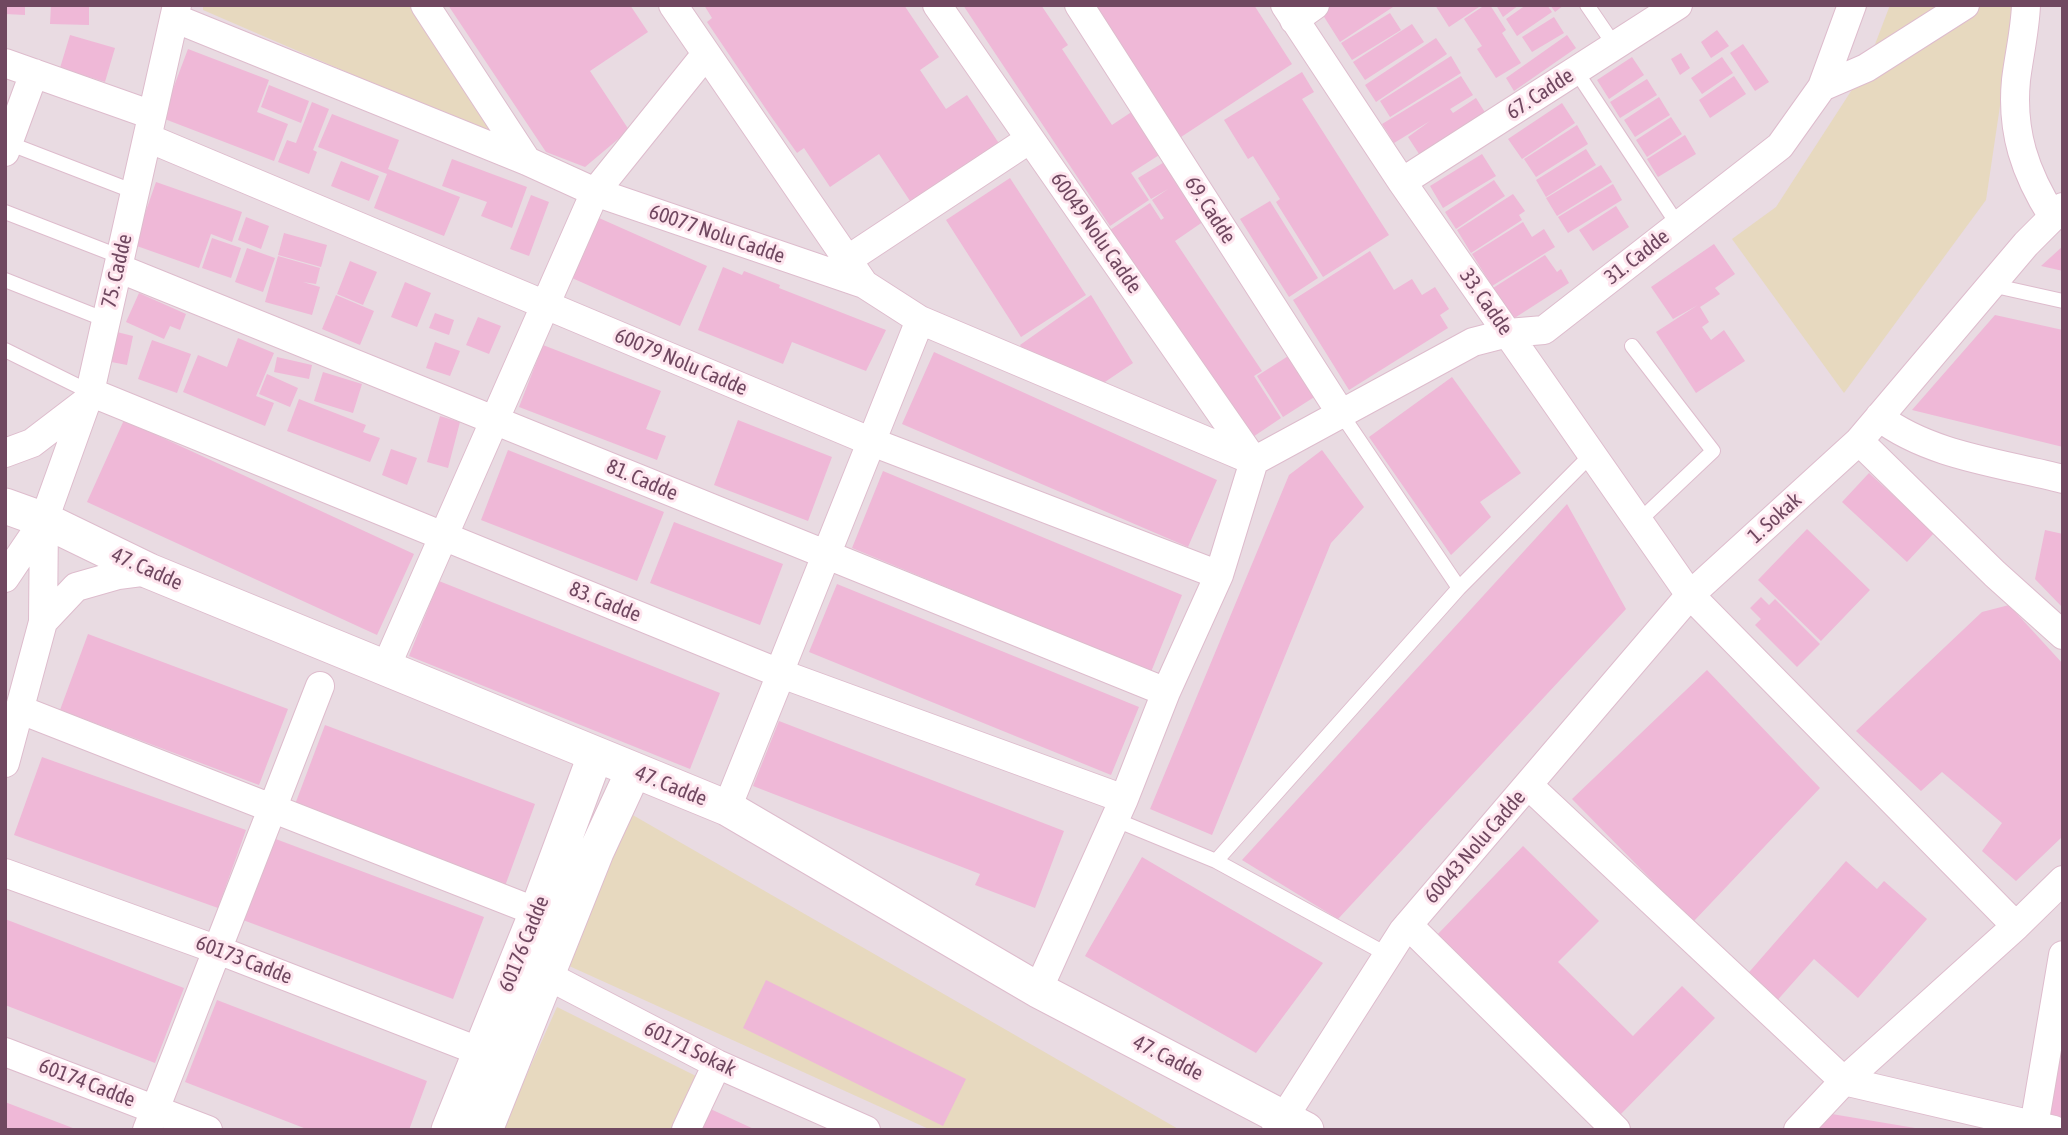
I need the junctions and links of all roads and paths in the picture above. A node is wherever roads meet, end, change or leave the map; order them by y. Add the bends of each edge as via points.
1 (425, 5) edge
2 (673, 5) edge
3 (937, 5) edge
4 (1079, 5) edge
5 (1587, 5) edge
6 (1678, 5) edge
7 (1852, 5) edge
8 (1965, 5) edge
9 (2026, 5) edge
10 (1298, 10) edge
11 (176, 12) edge
12 (1615, 46) junction
13 (706, 54) junction
14 (5, 62) edge
15 (1576, 71) junction
16 (34, 73) junction
17 (1822, 87) junction
18 (150, 127) junction
19 (1030, 139) junction
20 (7, 147) edge
21 (527, 161) junction
22 (1402, 182) junction
23 (135, 192) junction
24 (595, 192) junction
25 (5, 212) edge
26 (2058, 212) edge
27 (1678, 225) junction
28 (847, 260) junction
29 (119, 263) junction
30 (5, 279) edge
31 (864, 284) junction
32 (1991, 285) junction
33 (2063, 301) edge
34 (545, 305) junction
35 (106, 320) junction
36 (920, 320) junction
37 (1508, 333) junction
38 (1632, 346) dead end
39 (5, 350) edge
40 (89, 396) junction
41 (1342, 415) junction
42 (1879, 417) junction
43 (494, 418) junction
44 (1859, 440) junction
45 (872, 442) junction
46 (5, 453) edge
47 (1592, 454) junction
48 (1255, 461) junction
49 (2063, 479) edge
50 (5, 506) edge
51 (44, 520) junction
52 (1639, 521) junction
53 (441, 535) junction
54 (827, 557) junction
55 (149, 571) junction
56 (1219, 575) junction
57 (5, 578) edge
58 (1459, 588) junction
59 (1690, 595) junction
60 (43, 622) junction
61 (2063, 635) edge
62 (385, 669) junction
63 (780, 673) junction
64 (320, 686) dead end
65 (1166, 692) junction
66 (21, 710) junction
67 (595, 756) junction
68 (5, 763) edge
69 (634, 770) junction
70 (1528, 785) junction
71 (727, 808) junction
72 (272, 809) junction
73 (1120, 809) junction
74 (1216, 861) junction
75 (5, 873) edge
76 (2063, 880) edge
77 (537, 912) junction
78 (1408, 925) junction
79 (2016, 926) junction
80 (218, 950) junction
81 (1388, 955) junction
82 (2063, 955) edge
83 (532, 968) junction
84 (1038, 990) junction
85 (5, 1052) edge
86 (481, 1052) junction
87 (717, 1063) junction
88 (1844, 1081) junction
89 (150, 1119) edge
90 (1289, 1126) edge
91 (2044, 1128) edge
92 (208, 1130) edge
93 (449, 1130) edge
94 (485, 1130) edge
95 (686, 1130) edge
96 (866, 1130) edge
97 (1616, 1130) edge
98 (1798, 1130) edge

1 - 21 street
2 - 13 street
3 - 19 street, 60049 Nolu Cadde
4 - 41 street, 69. Cadde
5 - 12 lane
6 - 12 street, 67. Cadde
7 - 17 street, 31. Cadde
8 - 17 street via 1866,68
9 - 26 street via 2016,82 2017,131 2026,171
10 - 22 street, 33. Cadde
11 - 18 street, 75. Cadde
11 - 21 street, 60077 Nolu Cadde
12 - 15 street, 67. Cadde
13 - 24 street
13 - 28 street
14 - 16 street, 60079 Nolu Cadde
15 - 22 street, 67. Cadde
15 - 27 lane
16 - 18 street, 60079 Nolu Cadde
16 - 20 street
17 - 27 street, 31. Cadde via 1780,146
18 - 23 street, 75. Cadde
18 - 34 street, 60079 Nolu Cadde
19 - 28 street
19 - 48 street, 60049 Nolu Cadde
20 - 23 lane
21 - 24 street, 60077 Nolu Cadde
22 - 37 street, 33. Cadde
23 - 29 street, 75. Cadde
24 - 31 street, 60077 Nolu Cadde
24 - 34 street
25 - 29 lane
26 - 32 street, 1. Sokak
27 - 37 street, 31. Cadde via 1544,330
28 - 31 street
29 - 35 street, 75. Cadde
29 - 43 street, 81. Cadde
30 - 35 lane
31 - 36 street, 60077 Nolu Cadde
32 - 33 lane
32 - 42 street, 1. Sokak
34 - 43 street
34 - 45 street, 60079 Nolu Cadde
35 - 40 street, 75. Cadde
36 - 45 street
36 - 48 street, 60077 Nolu Cadde
37 - 41 street, 31. Cadde via 1473,342
37 - 47 street, 33. Cadde
38 - 52 lane via 1713,451
39 - 40 lane
40 - 46 street via 32,443
40 - 51 street, 75. Cadde
40 - 53 street, 83. Cadde
41 - 48 street, 31. Cadde
41 - 58 lane
42 - 44 street, 1. Sokak
42 - 49 street via 1921,443
43 - 53 street
43 - 54 street, 81. Cadde
44 - 59 street, 1. Sokak
44 - 61 street via 1994,574
45 - 54 street
45 - 56 street, 60079 Nolu Cadde
47 - 52 street, 33. Cadde
47 - 58 lane
48 - 56 street
50 - 51 street, 47. Cadde
51 - 55 street, 47. Cadde
51 - 57 street
51 - 60 street
52 - 59 street, 33. Cadde
53 - 62 street
53 - 63 street, 83. Cadde
54 - 63 street
54 - 65 street, 81. Cadde
55 - 60 street via 76,587
55 - 62 street, 47. Cadde
56 - 65 street
58 - 74 lane
59 - 70 street, 60043 Nolu Cadde
59 - 79 street, 33. Cadde
60 - 66 street
62 - 67 street, 47. Cadde
63 - 71 street
63 - 73 street, 83. Cadde
64 - 72 street
65 - 73 street
66 - 68 street
66 - 72 street
67 - 69 street, 47. Cadde
67 - 77 street, 60176 Cadde
69 - 71 street, 47. Cadde
69 - 83 street via 596,852
70 - 78 street, 60043 Nolu Cadde
70 - 88 street
71 - 84 street, 47. Cadde
72 - 77 street
72 - 80 street
73 - 74 lane
73 - 84 street
74 - 81 lane
75 - 80 street, 60173 Cadde
76 - 79 street
77 - 83 street, 60176 Cadde
78 - 81 street, 60043 Nolu Cadde
78 - 97 street
79 - 88 street
80 - 86 street, 60173 Cadde
80 - 89 street
81 - 90 street, 60043 Nolu Cadde
82 - 91 street
83 - 86 street, 60176 Cadde
83 - 87 street, 60171 Sokak
83 - 94 street
84 - 90 street, 47. Cadde
85 - 89 street, 60174 Cadde
86 - 93 street, 60176 Cadde
87 - 95 street
87 - 96 street, 60171 Sokak
88 - 91 street
88 - 98 street
89 - 92 street, 60174 Cadde

